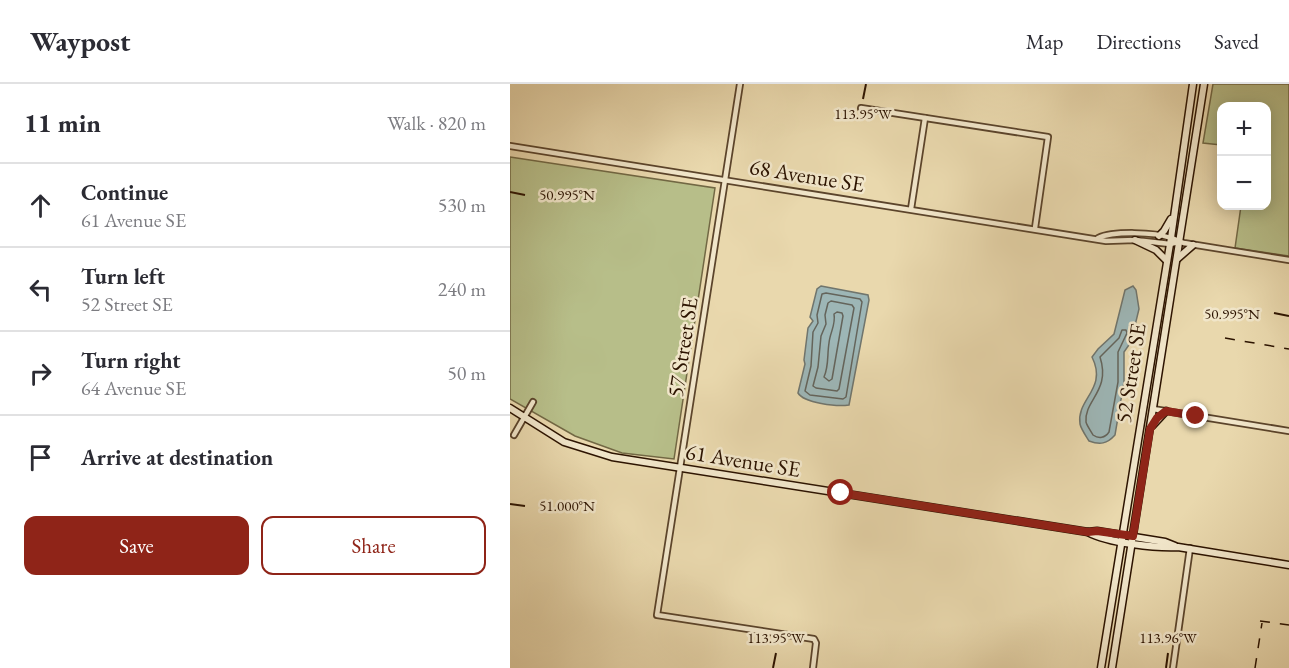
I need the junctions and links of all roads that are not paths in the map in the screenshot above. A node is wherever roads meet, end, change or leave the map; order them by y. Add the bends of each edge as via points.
1 (740, 84) edge
2 (1193, 84) edge
3 (1204, 84) edge
4 (861, 108) dead end
5 (925, 118) junction
6 (510, 146) edge
7 (726, 179) junction
8 (911, 208) junction
9 (1174, 216) junction
10 (1035, 228) junction
11 (1159, 236) junction
12 (1098, 238) junction
13 (1135, 240) junction
14 (1170, 241) junction
15 (1179, 242) junction
16 (1193, 245) junction
17 (1176, 260) junction
18 (1167, 261) junction
19 (1289, 261) edge
20 (533, 402) dead end
21 (510, 408) edge
22 (1153, 409) junction
23 (1166, 411) junction
24 (525, 418) junction
25 (1150, 429) junction
26 (1289, 431) edge
27 (514, 435) dead end
28 (680, 469) junction
29 (1125, 515) junction
30 (1109, 536) junction
31 (1122, 538) junction
32 (1132, 539) junction
33 (1143, 544) junction
34 (1178, 547) junction
35 (1190, 548) junction
36 (1119, 553) junction
37 (1129, 561) junction
38 (1289, 565) edge
39 (813, 668) edge
40 (1101, 668) edge
41 (1112, 668) edge
42 (1173, 668) edge

1 - 7 street, 57 Street SE
2 - 9 main road, 52 Street SE
3 - 15 main road, 52 Street SE
4 - 5 street
5 - 8 street
5 - 10 street via 1048,137
6 - 7 street, 68 Avenue SE
7 - 8 street, 68 Avenue SE
7 - 28 street, 57 Street SE
8 - 10 street, 68 Avenue SE
9 - 11 main road
9 - 14 main road, 52 Street SE
10 - 12 street, 68 Avenue SE
11 - 12 street, 68 Avenue SE via 1123,234
11 - 14 street, 68 Avenue SE
12 - 13 street, 68 Avenue SE
13 - 14 street, 68 Avenue SE
13 - 18 main road via 1156,250
14 - 15 street, 68 Avenue SE
14 - 18 main road, 52 Street SE
15 - 16 street, 68 Avenue SE
15 - 17 main road, 52 Street SE
16 - 17 main road
16 - 19 street, 68 Avenue SE
17 - 22 main road, 52 Street SE
18 - 29 main road, 52 Street SE
20 - 24 street
21 - 24 main road, 61 Avenue SE
22 - 23 street
22 - 25 main road, 52 Street SE
23 - 25 main road
23 - 26 street
24 - 27 street
24 - 28 main road, 61 Avenue SE via 564,442 596,453
25 - 32 main road, 52 Street SE
28 - 30 main road, 61 Avenue SE
28 - 39 street, 57 Street SE via 657,615 814,639
29 - 30 main road
29 - 31 main road, 52 Street SE
30 - 31 main road, 61 Avenue SE
30 - 36 main road
31 - 32 main road, 61 Avenue SE
31 - 36 main road, 52 Street SE
32 - 33 main road, 61 Avenue SE
32 - 34 main road, 61 Avenue SE
32 - 37 main road, 52 Street SE
33 - 34 main road, 61 Avenue SE
33 - 37 main road
34 - 35 main road, 61 Avenue SE
35 - 38 main road, 61 Avenue SE
35 - 42 street
36 - 40 main road, 52 Street SE
37 - 41 main road, 52 Street SE

